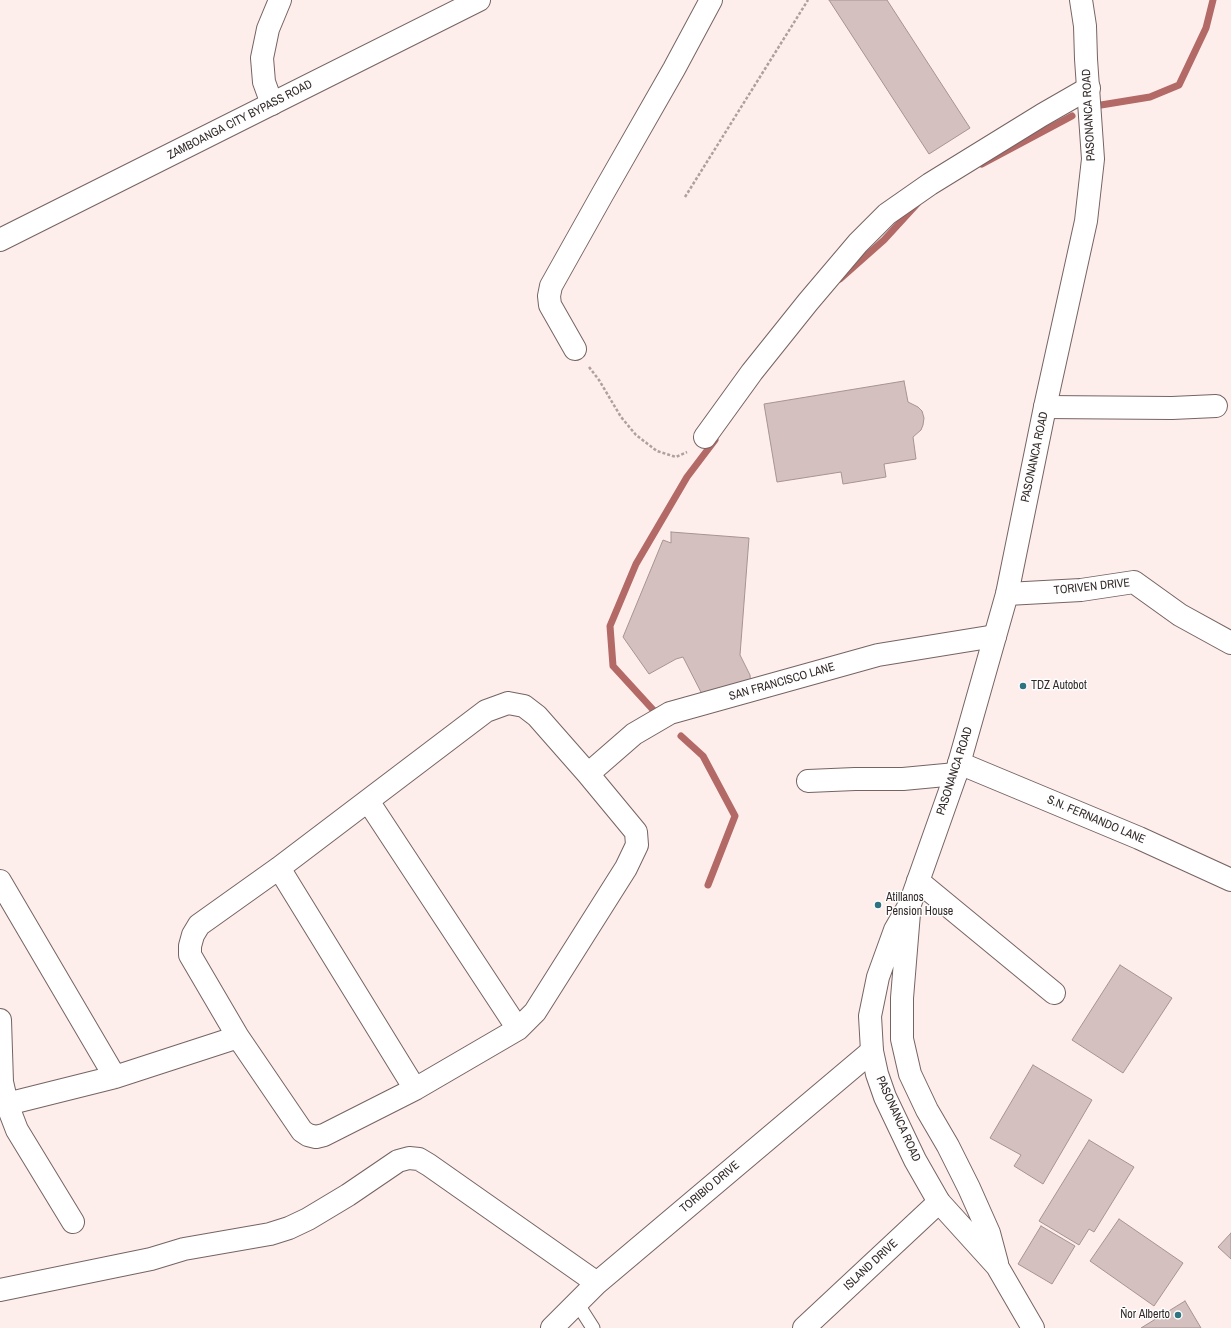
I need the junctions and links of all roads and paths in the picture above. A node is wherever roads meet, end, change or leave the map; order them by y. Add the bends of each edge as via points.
1 (280, 0) edge
2 (479, 0) edge
3 (711, 0) edge
4 (808, 0) edge
5 (1081, 0) edge
6 (1088, 88) junction
7 (272, 104) junction
8 (685, 197) dead end
9 (0, 240) edge
10 (575, 349) joint
11 (1216, 406) dead end
12 (1045, 407) junction
13 (705, 437) joint
14 (1007, 594) junction
15 (995, 636) junction
16 (1231, 643) edge
17 (958, 769) junction
18 (588, 774) junction
19 (808, 781) dead end
20 (368, 801) junction
21 (279, 868) junction
22 (1231, 880) edge
23 (0, 881) edge
24 (918, 881) junction
25 (910, 904) junction
26 (1054, 993) dead end
27 (0, 1020) edge
28 (518, 1029) junction
29 (238, 1037) junction
30 (872, 1051) junction
31 (115, 1077) junction
32 (416, 1089) junction
33 (6, 1104) junction
34 (939, 1202) junction
35 (73, 1222) dead end
36 (997, 1266) junction
37 (597, 1283) junction
38 (0, 1290) edge
39 (577, 1303) junction
40 (552, 1328) edge
41 (593, 1328) edge
42 (804, 1328) edge
43 (1033, 1328) edge

1 - 7 street via 268,29 262,58 264,82
2 - 7 street, ZAMBOANGA CITY BYPASS ROAD
3 - 10 street via 551,286 550,305
4 - 8 path
5 - 6 street, PASONANCA ROAD
6 - 12 street, PASONANCA ROAD via 1093,159 1086,221
6 - 13 street via 930,184 887,214 858,243 794,320
7 - 9 street, ZAMBOANGA CITY BYPASS ROAD
10 - 13 path via 599,380 626,423 636,435 657,451 676,457 691,450
11 - 12 street
12 - 14 street, PASONANCA ROAD
14 - 15 street, PASONANCA ROAD
14 - 16 street, TORIVEN DRIVE via 1081,590 1134,582 1180,615
15 - 17 street, PASONANCA ROAD
15 - 18 street, SAN FRANCISCO LANE via 878,655 670,713 634,734
17 - 19 street via 903,779
17 - 22 street, S.N. FERNANDO LANE via 1139,838
17 - 24 street, PASONANCA ROAD
18 - 20 street via 537,716 524,706 508,704 486,712
18 - 28 street via 636,832 637,845 626,868 535,1012
20 - 21 street
20 - 28 street
21 - 29 street via 199,925 190,946 190,955
21 - 32 street
23 - 31 street
24 - 25 street, PASONANCA ROAD
24 - 26 street
25 - 30 street, PASONANCA ROAD via 895,930 878,977 870,1016
25 - 36 street, PASONANCA ROAD via 902,1039 910,1074 969,1188 989,1233
27 - 33 street via 2,1082
28 - 32 street
29 - 31 street
29 - 32 street via 302,1131 308,1135 324,1135
30 - 34 street, PASONANCA ROAD via 885,1097 915,1160
30 - 37 street, TORIBIO DRIVE
31 - 33 street
33 - 35 street via 17,1130
34 - 36 street, PASONANCA ROAD
34 - 42 street, ISLAND DRIVE
36 - 43 street, PASONANCA ROAD
37 - 38 street via 429,1165 419,1159 408,1158 398,1161 308,1219 270,1234 184,1249 151,1259
37 - 39 street, TORIBIO DRIVE
39 - 40 street, TORIBIO DRIVE
39 - 41 lane

